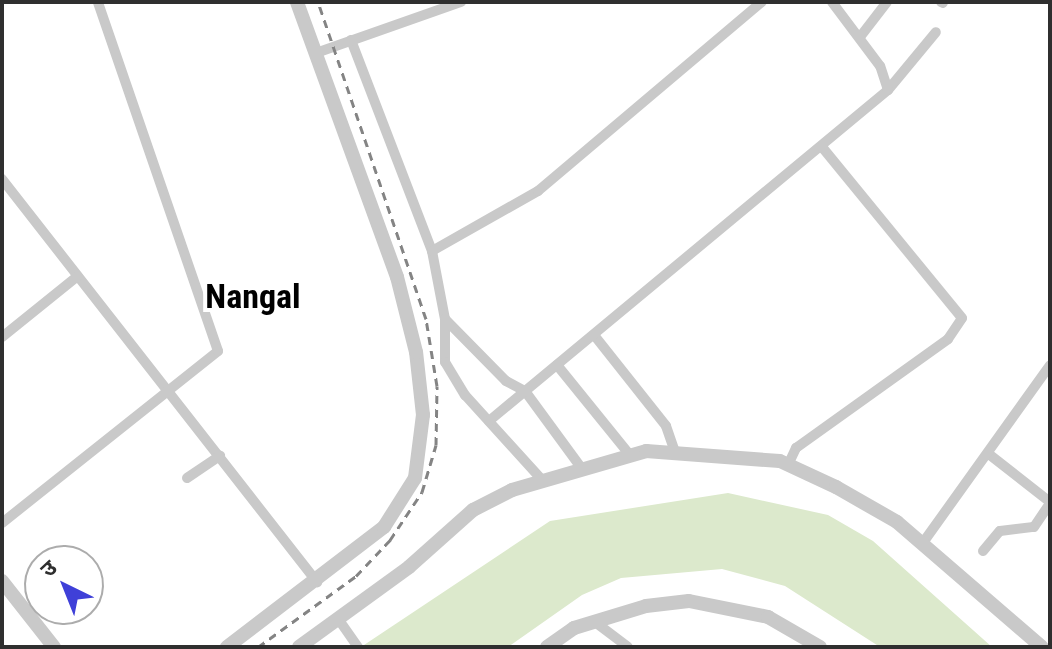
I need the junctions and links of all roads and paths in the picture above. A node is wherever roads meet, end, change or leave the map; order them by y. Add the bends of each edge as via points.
1 (98, 2) edge
2 (297, 2) edge
3 (461, 2) edge
4 (762, 2) edge
5 (832, 2) edge
6 (887, 2) edge
7 (439, 6) edge
8 (936, 32) dead end
9 (860, 37) junction
10 (351, 40) junction
11 (316, 53) junction
12 (888, 90) junction
13 (822, 147) junction
14 (2, 179) edge
15 (432, 251) junction
16 (78, 276) junction
17 (445, 319) junction
18 (594, 335) junction
19 (2, 337) edge
20 (557, 365) junction
21 (1050, 365) edge
22 (168, 390) junction
23 (525, 391) junction
24 (489, 421) junction
25 (675, 452) junction
26 (630, 455) junction
27 (990, 455) junction
28 (220, 456) junction
29 (788, 465) junction
30 (582, 469) junction
31 (187, 478) dead end
32 (543, 481) junction
33 (1050, 502) edge
34 (2, 523) edge
35 (922, 544) junction
36 (983, 551) dead end
37 (2, 581) edge
38 (317, 582) junction
39 (339, 620) junction
40 (595, 622) junction
41 (800, 642) edge
42 (54, 647) edge
43 (227, 647) edge
44 (299, 647) edge
45 (358, 647) edge
46 (547, 647) edge
47 (628, 647) edge
48 (820, 647) edge
49 (1042, 647) edge

1 - 22 street via 219,341 218,351
2 - 11 street
3 - 7 street
4 - 15 street via 538,191
5 - 9 street
6 - 9 street
7 - 10 street
8 - 12 street
9 - 12 street
10 - 11 street
10 - 15 street
11 - 38 street via 397,277 416,352 423,415 415,478 408,490 384,527
12 - 13 street
13 - 18 street
13 - 29 street via 962,318 948,339 796,448
14 - 16 street
15 - 17 street
16 - 19 street
16 - 22 street
17 - 23 street via 506,381
17 - 24 street via 445,362
18 - 20 street
18 - 25 street via 666,426
20 - 23 street
20 - 26 street
21 - 27 street
22 - 28 street
22 - 34 street
23 - 24 street
23 - 30 street
24 - 32 street
25 - 26 street
25 - 29 street
26 - 30 street
27 - 33 street
27 - 35 street
28 - 31 street
28 - 38 street
29 - 35 street via 897,522
30 - 32 street
32 - 39 street via 473,510
33 - 36 street via 1034,527 1000,531
35 - 49 street
37 - 42 street
38 - 43 street
39 - 44 street
39 - 45 street
40 - 41 street via 689,601 735,606
40 - 46 street
40 - 47 street
41 - 48 street

